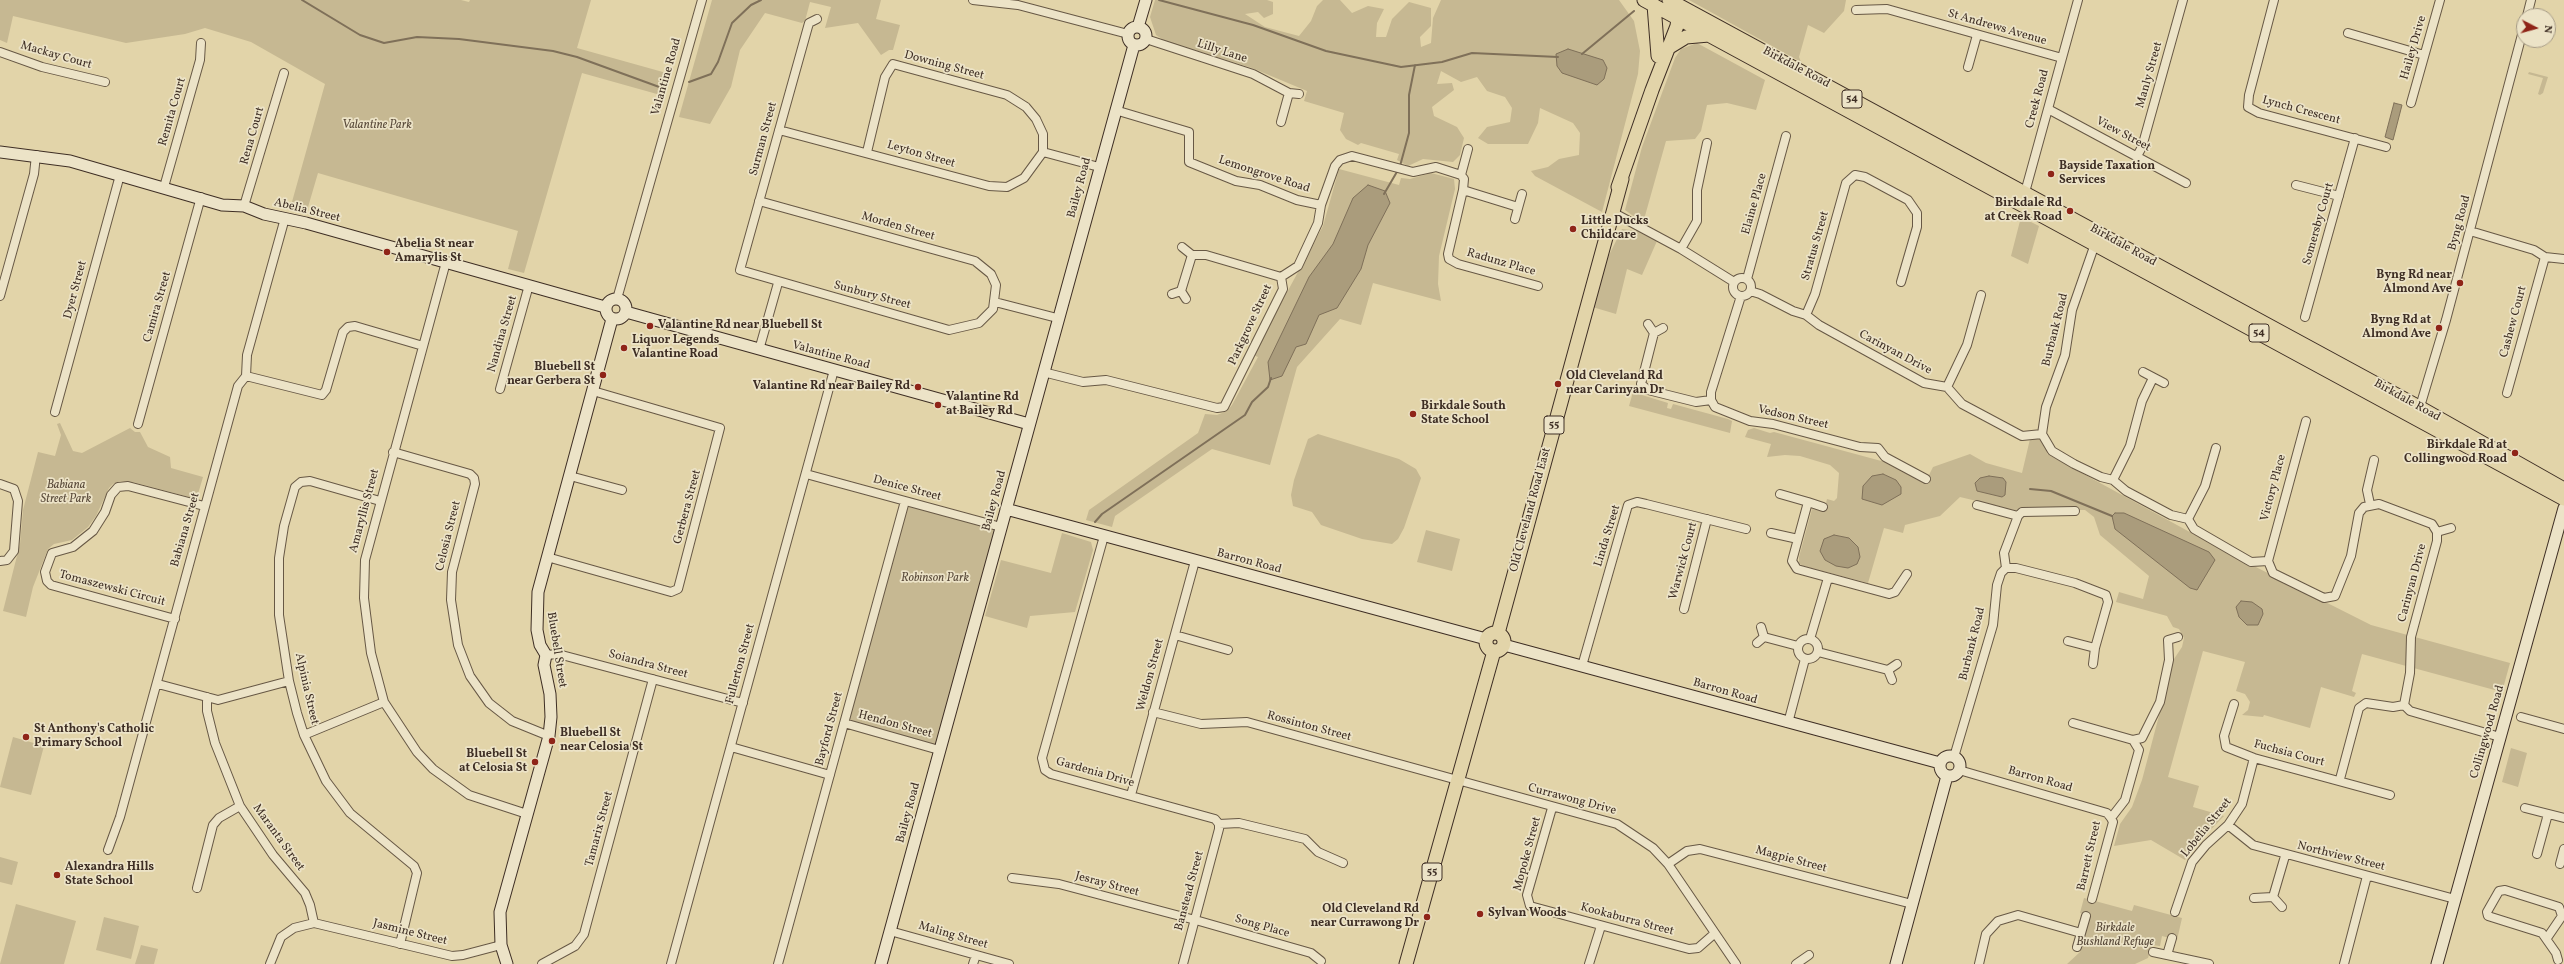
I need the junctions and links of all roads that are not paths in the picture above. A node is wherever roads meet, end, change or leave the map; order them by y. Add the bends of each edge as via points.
1 (702, 0) edge
2 (973, 0) edge
3 (2078, 0) edge
4 (2183, 0) edge
5 (2274, 0) edge
6 (2440, 0) edge
7 (1146, 3) edge
8 (1649, 3) edge
9 (1675, 10) edge
10 (1856, 10) dead end
11 (817, 19) dead end
12 (1138, 27) junction
13 (2348, 33) dead end
14 (1128, 34) junction
15 (1709, 35) junction
16 (1977, 35) junction
17 (1146, 39) junction
18 (201, 43) dead end
19 (1134, 45) junction
20 (2518, 48) edge
21 (0, 52) edge
22 (1663, 52) junction
23 (2424, 55) junction
24 (2062, 58) junction
25 (1968, 67) dead end
26 (284, 73) dead end
27 (105, 82) dead end
28 (1289, 93) junction
29 (1299, 94) dead end
30 (2411, 103) dead end
31 (2048, 109) junction
32 (1115, 110) junction
33 (1281, 122) dead end
34 (779, 130) junction
35 (1786, 136) dead end
36 (2355, 138) junction
37 (1707, 143) dead end
38 (2386, 147) dead end
39 (1468, 149) dead end
40 (0, 152) edge
41 (867, 152) junction
42 (1043, 152) junction
43 (36, 155) junction
44 (2137, 156) junction
45 (1099, 167) junction
46 (120, 175) junction
47 (1461, 175) junction
48 (1622, 179) junction
49 (2186, 183) dead end
50 (2296, 185) dead end
51 (164, 187) junction
52 (1463, 190) junction
53 (1522, 194) dead end
54 (2339, 196) junction
55 (201, 197) junction
56 (2023, 199) junction
57 (759, 201) junction
58 (1321, 205) junction
59 (244, 206) junction
60 (1518, 207) junction
61 (1614, 214) junction
62 (285, 218) junction
63 (1515, 219) dead end
64 (2470, 231) junction
65 (2096, 238) junction
66 (1182, 247) dead end
67 (1602, 248) junction
68 (1681, 250) junction
69 (1192, 255) junction
70 (2545, 257) junction
71 (2564, 259) edge
72 (446, 262) junction
73 (740, 270) joint
74 (1281, 277) junction
75 (1746, 279) junction
76 (1734, 282) junction
77 (1901, 282) dead end
78 (778, 283) junction
79 (529, 285) junction
80 (1538, 286) dead end
81 (1750, 291) junction
82 (1181, 292) junction
83 (1172, 294) dead end
84 (1981, 295) dead end
85 (0, 296) edge
86 (1741, 296) junction
87 (617, 299) junction
88 (1186, 299) dead end
89 (994, 305) junction
90 (606, 307) junction
91 (626, 312) junction
92 (1806, 315) junction
93 (2305, 317) dead end
94 (1057, 318) junction
95 (612, 319) junction
96 (1648, 324) dead end
97 (1663, 328) dead end
98 (1654, 333) junction
99 (423, 346) junction
100 (759, 350) junction
101 (834, 370) junction
102 (1043, 372) junction
103 (2143, 372) dead end
104 (246, 376) junction
105 (2153, 378) junction
106 (2164, 383) dead end
107 (1947, 387) junction
108 (500, 389) dead end
109 (593, 391) junction
110 (2507, 393) dead end
111 (1711, 400) junction
112 (2419, 407) junction
113 (55, 412) dead end
114 (2306, 421) dead end
115 (138, 424) dead end
116 (1029, 424) junction
117 (2424, 424) junction
118 (2042, 434) junction
119 (2216, 448) dead end
120 (393, 452) junction
121 (2374, 460) dead end
122 (806, 474) junction
123 (570, 476) junction
124 (1926, 479) dead end
125 (2113, 480) junction
126 (0, 484) edge
127 (2564, 489) edge
128 (622, 490) dead end
129 (1780, 494) dead end
130 (2564, 499) edge
131 (380, 501) junction
132 (905, 501) junction
133 (1808, 502) junction
134 (2370, 504) junction
135 (1977, 505) dead end
136 (204, 506) junction
137 (1823, 507) dead end
138 (2564, 508) edge
139 (1006, 509) junction
140 (2075, 511) dead end
141 (2018, 516) junction
142 (1707, 519) junction
143 (2188, 519) junction
144 (1001, 527) junction
145 (2451, 528) dead end
146 (1746, 529) dead end
147 (2437, 532) junction
148 (1771, 533) dead end
149 (1104, 536) junction
150 (1798, 539) junction
151 (547, 557) junction
152 (1195, 561) junction
153 (0, 562) edge
154 (2268, 562) junction
155 (2006, 568) junction
156 (1907, 574) dead end
157 (1828, 578) junction
158 (1684, 609) dead end
159 (175, 619) junction
160 (1761, 627) dead end
161 (1175, 635) junction
162 (1492, 636) junction
163 (2178, 636) dead end
164 (1810, 639) junction
165 (2068, 641) dead end
166 (1798, 646) junction
167 (1499, 648) junction
168 (2095, 648) junction
169 (1228, 650) dead end
170 (1818, 652) junction
171 (546, 655) junction
172 (1805, 659) junction
173 (1897, 664) dead end
174 (2093, 664) dead end
175 (1582, 666) junction
176 (1888, 670) junction
177 (653, 679) junction
178 (1892, 680) dead end
179 (289, 681) junction
180 (158, 684) junction
181 (207, 697) junction
182 (384, 702) junction
183 (743, 703) junction
184 (2234, 704) dead end
185 (2404, 705) junction
186 (1154, 712) junction
187 (2521, 717) dead end
188 (1788, 723) junction
189 (2073, 723) dead end
190 (844, 724) junction
191 (2564, 729) edge
192 (304, 735) junction
193 (549, 736) junction
194 (2500, 737) junction
195 (2133, 740) junction
196 (731, 747) junction
197 (939, 750) junction
198 (1954, 757) junction
199 (2254, 758) junction
200 (1940, 763) junction
201 (1959, 770) junction
202 (830, 774) junction
203 (1947, 776) junction
204 (1458, 779) junction
205 (2340, 779) junction
206 (2390, 794) dead end
207 (1131, 795) junction
208 (240, 806) junction
209 (1552, 808) junction
210 (2525, 808) dead end
211 (527, 814) junction
212 (2548, 814) junction
213 (2111, 818) junction
214 (2564, 818) edge
215 (1219, 824) junction
216 (2228, 825) junction
217 (2564, 849) edge
218 (108, 850) dead end
219 (2537, 854) dead end
220 (2285, 856) junction
221 (1343, 864) dead end
222 (1668, 864) junction
223 (2560, 864) dead end
224 (2367, 876) junction
225 (1012, 878) dead end
226 (197, 888) dead end
227 (2273, 897) junction
228 (2254, 898) dead end
229 (2092, 899) dead end
230 (2455, 899) junction
231 (1912, 904) junction
232 (1530, 906) joint
233 (2282, 907) dead end
234 (2175, 912) dead end
235 (2086, 916) dead end
236 (1195, 920) junction
237 (314, 923) junction
238 (1600, 926) junction
239 (890, 931) junction
240 (2081, 933) junction
241 (1714, 934) junction
242 (2172, 938) dead end
243 (2547, 938) junction
244 (400, 944) junction
245 (501, 945) junction
246 (2077, 947) dead end
247 (2153, 952) dead end
248 (2564, 952) edge
249 (976, 954) junction
250 (1809, 955) dead end
251 (2167, 955) junction
252 (1321, 961) dead end
253 (2556, 962) edge
254 (270, 964) edge
255 (507, 964) edge
256 (542, 964) edge
257 (671, 964) edge
258 (778, 964) edge
259 (881, 964) edge
260 (973, 964) edge
261 (1009, 964) edge
262 (1183, 964) edge
263 (1406, 964) edge
264 (1589, 964) edge
265 (1736, 964) edge
266 (1796, 964) edge
267 (1896, 964) edge
268 (1979, 964) edge
269 (2209, 964) edge
270 (2344, 964) edge
271 (2437, 964) edge

1 - 87 street, Valantine Road
2 - 14 street via 1018,6
3 - 24 street, Creek Road
4 - 44 street, Manly Street via 2142,147
5 - 36 street, Lynch Crescent via 2248,107 2259,113
6 - 23 street, Hailey Drive
7 - 12 street
8 - 9 main road, 54
8 - 22 main road
9 - 15 main road, Birkdale Road / 54
9 - 22 main road, Old Cleveland Road East / 55
9 - 56 main road, Birkdale Road / 54
10 - 16 street, St Andrews Avenue via 1887,9
11 - 34 street, Surman Street via 809,23
12 - 14 street via 1133,28
12 - 17 street via 1145,31
13 - 23 street
14 - 19 street via 1128,39
15 - 22 main road via 1686,37
15 - 56 main road, Birkdale Road / 54
16 - 24 street, St Andrews Avenue
16 - 25 street
17 - 19 street via 1140,45
17 - 28 street, Lilly Lane via 1253,74
18 - 51 street, Remita Court via 200,60
19 - 32 street, Bailey Road
20 - 64 street, Byng Road
21 - 27 street, Mackay Court via 42,67
22 - 48 main road, Old Cleveland Road East / 55
23 - 30 street, Hailey Drive
24 - 31 street, Creek Road
26 - 59 street, Rena Court
28 - 29 street, Lilly Lane
28 - 33 street
31 - 44 street, View Street
31 - 56 street, Creek Road
32 - 45 street, Bailey Road
32 - 58 street, Lemongrove Road via 1189,132 1189,162 1236,181 1260,184 1297,200
34 - 41 street, Leyton Street
34 - 57 street, Surman Street
35 - 75 street, Elaine Place
36 - 38 street, Lynch Crescent
36 - 54 street, Somersby Court
37 - 68 street via 1696,190 1697,221
39 - 47 street
40 - 43 street, Abelia Street
41 - 42 street, Leyton Street via 989,186 1007,187 1024,178
41 - 42 street, Downing Street via 885,76 893,64 1008,95 1026,107 1036,119 1043,134
42 - 45 street
43 - 46 street, Abelia Street via 54,157
43 - 85 street via 34,174
44 - 49 street, View Street
45 - 94 street, Bailey Road
46 - 51 street, Abelia Street
46 - 113 street, Dyer Street
47 - 52 street, Radunz Place via 1464,179
47 - 58 street, Parkgrove Street via 1436,168 1414,172 1352,156 1340,160 1335,166
48 - 61 main road, Old Cleveland Road East / 55
48 - 67 main road, Old Cleveland Road East / 55
50 - 54 street
51 - 55 street, Abelia Street
52 - 60 street
52 - 80 street, Radunz Place via 1449,259 1458,264
53 - 60 street
54 - 93 street, Somersby Court
55 - 59 street, Abelia Street via 222,205
55 - 115 street, Camira Street
56 - 65 main road, Birkdale Road / 54
57 - 73 street, Surman Street
57 - 89 street, Morden Street via 975,261 986,268 994,278
58 - 74 street, Parkgrove Street via 1318,223 1298,266
59 - 62 street, Abelia Street via 264,214
60 - 63 street
61 - 67 main road, Old Cleveland Road East / 55
61 - 68 street
62 - 72 street, Abelia Street
62 - 104 street, Babiana Street via 247,355
64 - 70 street via 2534,250
64 - 112 street, Byng Road
65 - 112 main road, Birkdale Road / 54
65 - 117 main road, Birkdale Road / 54
65 - 118 street, Burbank Road via 2072,310 2065,355 2046,407
66 - 69 street
67 - 162 main road, Old Cleveland Road East / 55
68 - 76 street
69 - 74 street via 1206,255
69 - 82 street
70 - 71 street
70 - 110 street, Cashew Court
72 - 79 street, Abelia Street
72 - 99 street, Amaryllis Street
73 - 78 street, Sunbury Street
74 - 102 street, Parkgrove Street via 1283,289 1224,406 1217,408 1106,380 1084,382
75 - 76 street via 1738,278
75 - 81 street via 1751,284
76 - 86 street via 1734,291
77 - 92 street, Stratus Street via 1917,227 1914,206 1908,200 1860,175 1851,178 1846,183 1813,300
78 - 89 street, Sunbury Street via 949,330 979,323
78 - 100 street
79 - 90 street, Abelia Street
79 - 108 street, Nandina Street
81 - 86 street
81 - 92 street, Carinyan Drive
82 - 83 street
82 - 88 street
84 - 107 street via 1967,345
86 - 111 street
87 - 90 street via 608,302
87 - 91 street via 624,302
89 - 94 street
90 - 95 street via 607,314
91 - 95 street via 619,319
91 - 100 street, Valantine Road
92 - 107 street, Carinyan Drive via 1819,325 1924,384
94 - 102 street, Bailey Road
95 - 109 street, Bluebell Street
96 - 98 street
97 - 98 street
98 - 111 street via 1642,384 1648,390 1696,402
99 - 104 street via 355,326 348,327 343,332 326,390 322,395
99 - 120 street, Amaryllis Street
100 - 101 street, Valantine Road
101 - 116 street, Valantine Road
101 - 122 street, Fullerton Street
102 - 116 street, Bailey Road
103 - 105 street
104 - 136 street, Babiana Street via 238,386
105 - 106 street
105 - 125 street via 2142,401 2130,446
107 - 118 street via 1962,404 2022,436
109 - 123 street, Bluebell Street
109 - 151 street, Gerbera Street via 720,428 678,589 671,592
111 - 124 street, Vedson Street via 1715,407 1750,421 1773,424 1860,447 1878,448 1885,457
112 - 117 street
112 - 127 main road, Birkdale Road / 54
114 - 154 street, Victory Place
116 - 139 street, Bailey Road
117 - 130 main road, Birkdale Road / 54
118 - 125 street via 2052,451 2101,477
119 - 143 street via 2205,486
120 - 131 street, Amaryllis Street
120 - 193 street, Celosia Street via 470,474 474,478 475,484 452,572 451,600 458,645 470,676 489,702 512,721
121 - 134 street via 2367,490
122 - 132 street, Denice Street
122 - 183 street, Fullerton Street
123 - 128 street
123 - 151 street, Bluebell Street
125 - 143 street via 2126,491 2171,515
126 - 153 street via 14,489 18,501 14,551 7,560
129 - 133 street
131 - 179 street, Alpinia Street via 310,481 301,482 294,487 284,526 278,585 279,615
131 - 182 street, Amaryllis Street via 365,560 364,598 371,653
132 - 144 street, Denice Street
132 - 190 street, Bayford Street
133 - 137 street
133 - 150 street
134 - 147 street, Carinyan Drive via 2379,504 2408,513 2432,524
134 - 154 street via 2360,513 2351,556 2335,596 2324,598 2273,573
135 - 141 street
136 - 159 street, Babiana Street
136 - 159 street, Tomaszewski Circuit via 128,486 118,487 111,495 105,512 93,531 73,547 52,553 45,572 46,580 51,585
138 - 194 street, Collingwood Road
139 - 144 street, Bailey Road
139 - 149 street, Barron Road
140 - 141 street via 2022,512
141 - 155 street, Burbank Road via 2004,553
142 - 146 street, Linda Street
142 - 158 street, Warwick Court
142 - 175 street, Linda Street via 1646,504 1632,503 1628,506
143 - 154 street via 2194,529 2252,562
144 - 197 street, Bailey Road
145 - 147 street
147 - 185 street, Carinyan Drive via 2437,541 2412,637 2410,673
148 - 150 street
149 - 152 street, Barron Road
149 - 207 street, Gardenia Drive via 1042,758 1043,765 1051,774
150 - 157 street via 1792,561 1794,567
151 - 171 street, Bluebell Street via 538,592 536,617 540,645
152 - 161 street, Weldon Street
152 - 162 street, Barron Road
155 - 168 street via 2016,568 2075,583 2106,595 2108,602
155 - 198 street, Burbank Road via 2001,573 1997,585 1993,625
156 - 157 street via 1895,592 1889,594
157 - 164 street
159 - 180 street, Babiana Street
160 - 166 street via 1760,640
161 - 169 street
161 - 186 street, Weldon Street
162 - 167 main road via 1487,647
163 - 195 street via 2164,639 2169,660 2160,702 2142,738
164 - 166 street via 1804,640
164 - 170 street via 1816,644
165 - 168 street
166 - 172 street via 1798,653
167 - 175 street, Barron Road
167 - 204 main road, 55
168 - 174 street
170 - 172 street via 1812,659
170 - 176 street
171 - 177 street, Soiandra Street via 558,654
171 - 193 street, Bluebell Street via 544,665 550,694 551,717
172 - 188 street
173 - 176 street
175 - 188 street, Barron Road
176 - 178 street
177 - 183 street, Soiandra Street
177 - 256 street, Tamarix Street via 584,934 575,946
179 - 181 street via 225,699
179 - 192 street, Alpinia Street
180 - 181 street
180 - 218 street, Babiana Street
181 - 208 street, Maranta Street via 207,711 215,742
182 - 192 street
182 - 211 street, Amaryllis Street via 417,752 451,784 469,795
183 - 196 street, Fullerton Street
184 - 199 street, Fuchsia Court via 2224,744
185 - 194 street via 2410,711
185 - 205 street via 2393,707 2366,703 2359,708
186 - 204 street, Rossinton Street via 1201,724 1248,722
186 - 207 street, Weldon Street
187 - 191 street
188 - 200 street, Barron Road
189 - 195 street
190 - 197 street, Hendon Street
190 - 202 street, Bayford Street
192 - 244 street, Alpinia Street via 336,797 350,813 414,866 417,873
193 - 211 street, Bluebell Street
194 - 230 street, Collingwood Road
195 - 213 street via 2139,750 2127,793 2125,800
196 - 202 street
196 - 257 street, Fullerton Street
197 - 239 street, Bailey Road
198 - 200 street via 1946,757
198 - 201 street via 1959,764
199 - 205 street, Fuchsia Court
199 - 216 street, Lobelia Street via 2242,804
200 - 203 street via 1940,770
201 - 203 street
201 - 213 street, Barron Road via 2107,813
202 - 258 street, Bayford Street
203 - 231 street
204 - 209 street, Currawong Drive
204 - 263 main road, 55
205 - 206 street, Fuchsia Court
207 - 215 street, Gardenia Drive via 1214,819
208 - 226 street via 219,818 213,825
208 - 237 street, Maranta Street via 273,855 305,893
209 - 222 street, Currawong Drive via 1617,824 1653,848
209 - 232 street, Mopoke Street via 1527,895
210 - 212 street
211 - 245 street, Bluebell Street via 501,903
212 - 214 street
212 - 219 street
213 - 229 street, Barrett Street via 2113,822
215 - 221 street, Gardenia Drive via 1239,823 1305,839 1318,852
215 - 236 street, Banstead Street
216 - 220 street, Northview Street via 2252,845
216 - 234 street, Lobelia Street via 2192,862
217 - 223 street
220 - 224 street, Northview Street
220 - 227 street
222 - 231 street, Magpie Street via 1687,851 1700,848
222 - 241 street, Currawong Drive
224 - 230 street, Northview Street
224 - 270 street
225 - 236 street, Jesray Street via 1060,884
227 - 228 street
227 - 233 street
230 - 271 street, Collingwood Road
231 - 267 street
232 - 238 street, Kookaburra Street
235 - 240 street
236 - 252 street, Song Place via 1311,953
236 - 262 street, Banstead Street
237 - 244 street, Jasmine Street
237 - 254 street via 294,928 281,936
238 - 241 street, Kookaburra Street via 1689,949 1698,948
238 - 264 street
239 - 249 street, Maling Street
239 - 259 street, Bailey Road
240 - 246 street
240 - 268 street via 2018,916 1998,921 1986,934
241 - 265 street, Currawong Drive
242 - 251 street
243 - 243 street via 2562,916 2559,907 2505,890 2499,891 2488,916 2542,933
243 - 253 street
244 - 245 street, Jasmine Street via 458,956
245 - 255 street, Bluebell Street
247 - 251 street
248 - 253 street
249 - 260 street
249 - 261 street, Maling Street
250 - 266 street
251 - 269 street

